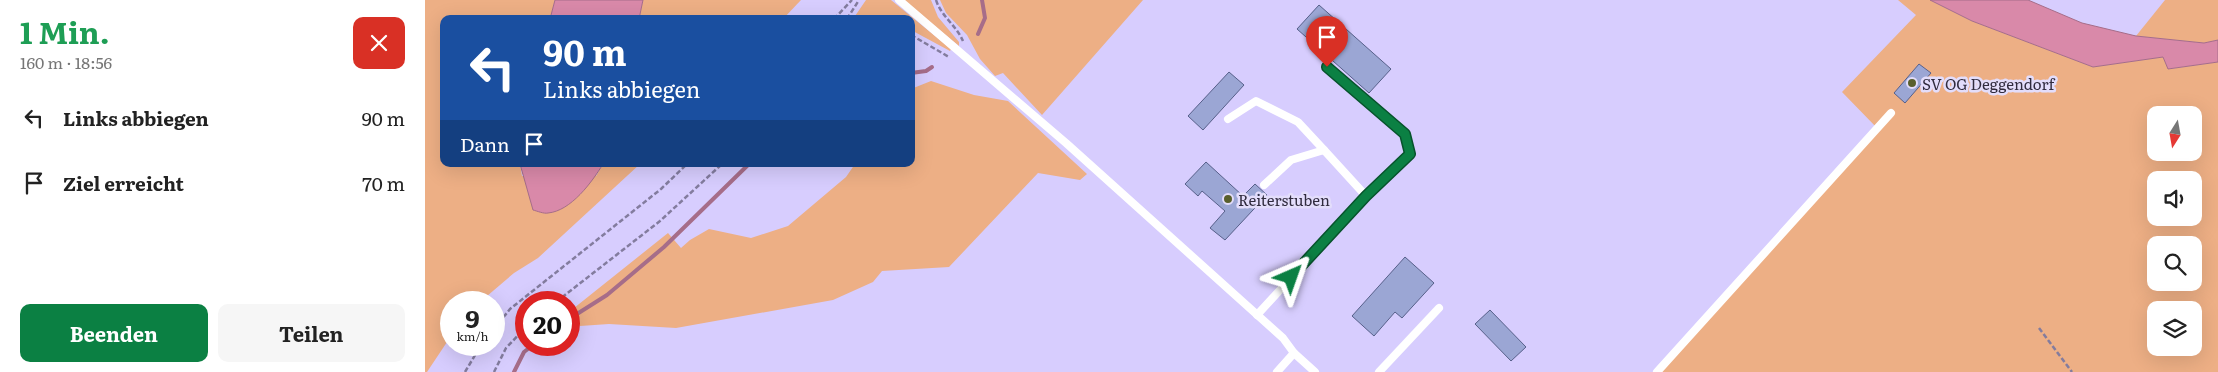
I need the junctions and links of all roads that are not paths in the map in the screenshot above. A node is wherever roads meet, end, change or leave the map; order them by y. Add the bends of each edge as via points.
1 (899, 0) edge
2 (1327, 67) dead end
3 (1891, 113) dead end
4 (1228, 119) dead end
5 (1324, 150) junction
6 (1264, 185) dead end
7 (1366, 196) junction
8 (1439, 308) dead end
9 (1257, 314) junction
10 (1294, 353) junction
11 (1277, 372) edge
12 (1315, 372) edge
13 (1379, 372) edge
14 (1657, 372) edge

1 - 9 lane
2 - 7 lane via 1405,134 1410,154
3 - 14 lane
4 - 5 lane via 1256,101 1298,122
5 - 6 lane via 1291,160
5 - 7 lane
7 - 9 lane
8 - 13 lane
9 - 10 lane
10 - 11 lane
10 - 12 lane

